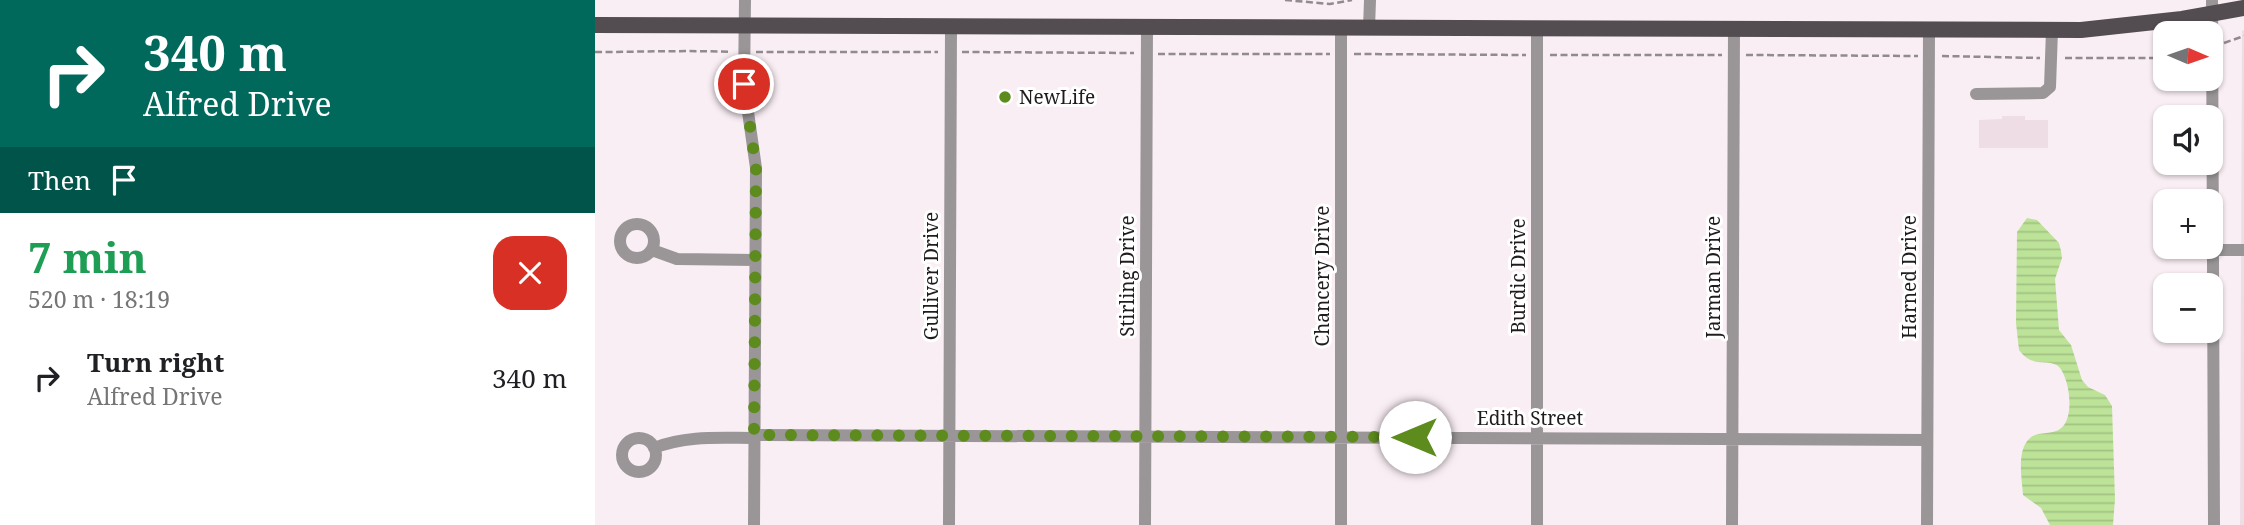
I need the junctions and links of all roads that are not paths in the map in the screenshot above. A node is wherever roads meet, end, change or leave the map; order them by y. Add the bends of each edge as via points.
1 (745, 0) edge
2 (1370, 0) edge
3 (2212, 7) edge
4 (2244, 8) edge
5 (595, 25) edge
6 (745, 26) junction
7 (951, 27) junction
8 (1147, 27) junction
9 (1341, 27) junction
10 (1369, 27) junction
11 (1537, 28) junction
12 (1734, 29) junction
13 (1929, 29) junction
14 (2052, 30) junction
15 (1976, 94) dead end
16 (2213, 189) edge
17 (652, 250) dead end
18 (2223, 250) edge
19 (2244, 250) edge
20 (2214, 259) edge
21 (755, 260) junction
22 (754, 436) junction
23 (950, 436) junction
24 (1341, 436) junction
25 (1145, 437) junction
26 (1537, 438) junction
27 (1732, 438) junction
28 (1927, 440) junction
29 (654, 448) dead end
30 (754, 525) edge
31 (949, 525) edge
32 (1145, 525) edge
33 (1341, 525) edge
34 (1537, 525) edge
35 (1732, 525) edge
36 (1927, 525) edge
37 (2214, 525) edge

1 - 6 street
2 - 10 street
3 - 4 main road
3 - 14 main road via 2109,28
3 - 16 street
5 - 6 main road
6 - 7 main road
6 - 21 street via 744,84 756,168
7 - 8 main road
7 - 23 street, Gulliver Drive
8 - 9 main road
8 - 25 street, Stirling Drive
9 - 10 main road
9 - 24 street, Chancery Drive
10 - 11 main road
11 - 12 main road
11 - 26 street, Burdic Drive
12 - 13 main road
12 - 27 street, Jarman Drive
13 - 14 main road
13 - 28 street, Harned Drive
14 - 15 street via 2050,87 2043,93
17 - 21 street via 677,259
18 - 19 street
20 - 37 street
21 - 22 street
22 - 23 street, Edith Street
22 - 29 street, Edith Street via 687,439
22 - 30 street
23 - 25 street, Edith Street
23 - 31 street, Gulliver Drive
24 - 25 street, Edith Street
24 - 26 street, Edith Street
24 - 33 street, Chancery Drive
25 - 32 street, Stirling Drive
26 - 27 street, Edith Street
26 - 34 street, Burdic Drive
27 - 28 street, Edith Street
27 - 35 street, Jarman Drive
28 - 36 street, Harned Drive

